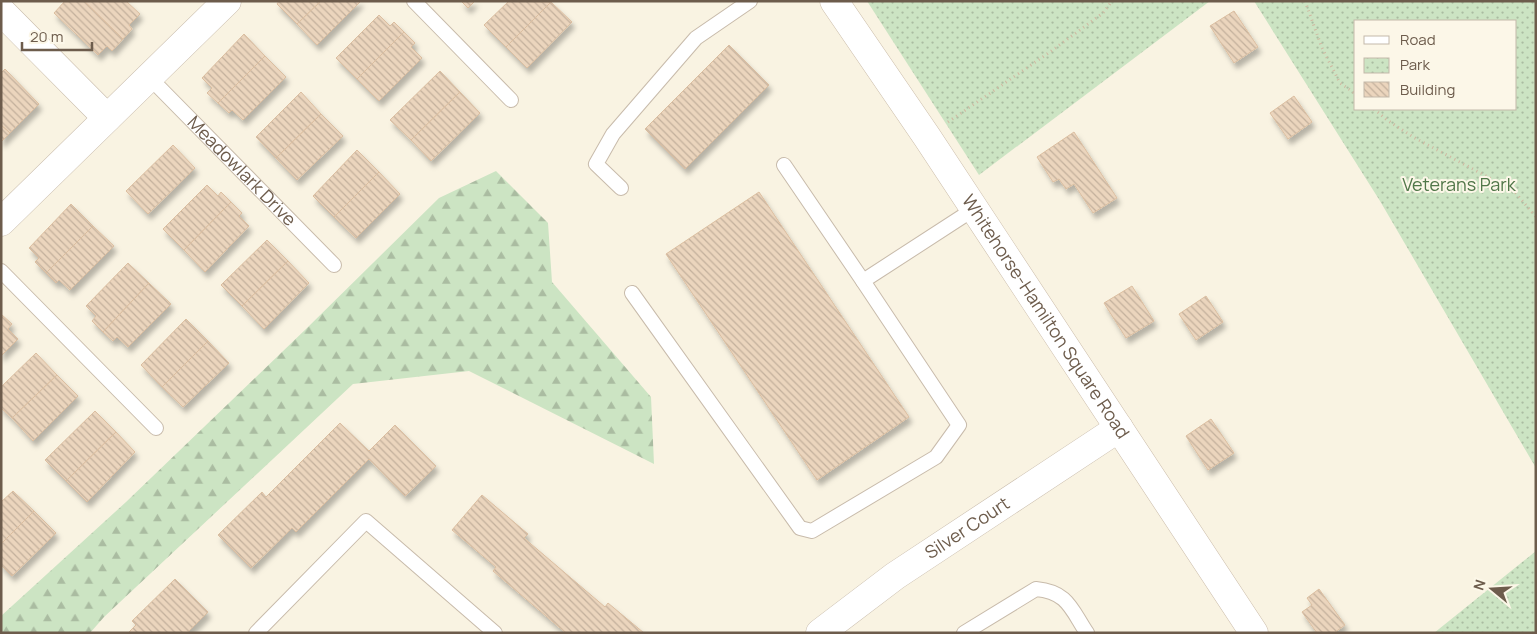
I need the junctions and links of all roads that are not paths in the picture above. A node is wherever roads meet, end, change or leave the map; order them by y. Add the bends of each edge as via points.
1 (227, 1) edge
2 (414, 1) edge
3 (750, 1) edge
4 (834, 1) edge
5 (4, 18) edge
6 (149, 77) junction
7 (511, 100) dead end
8 (106, 118) junction
9 (784, 165) dead end
10 (621, 188) dead end
11 (974, 209) junction
12 (1, 222) edge
13 (334, 265) dead end
14 (1, 271) edge
15 (864, 281) junction
16 (632, 294) dead end
17 (156, 428) dead end
18 (1119, 428) junction
19 (256, 633) edge
20 (495, 633) edge
21 (820, 633) edge
22 (964, 633) edge
23 (1087, 633) edge
24 (1254, 633) edge

1 - 6 street
2 - 7 lane
3 - 10 lane via 696,38 613,134 596,164
4 - 11 street, Whitehorse-Hamilton Square Road
5 - 8 street
6 - 8 street
6 - 13 lane, Meadowlark Drive
8 - 12 street
9 - 15 lane
11 - 15 lane
11 - 18 street, Whitehorse-Hamilton Square Road
14 - 17 lane
15 - 16 lane via 959,425 936,457 812,531 800,528
18 - 21 street, Silver Court via 895,576
18 - 24 street, Whitehorse-Hamilton Square Road
19 - 20 lane via 366,521
22 - 23 lane via 1036,590 1058,594

